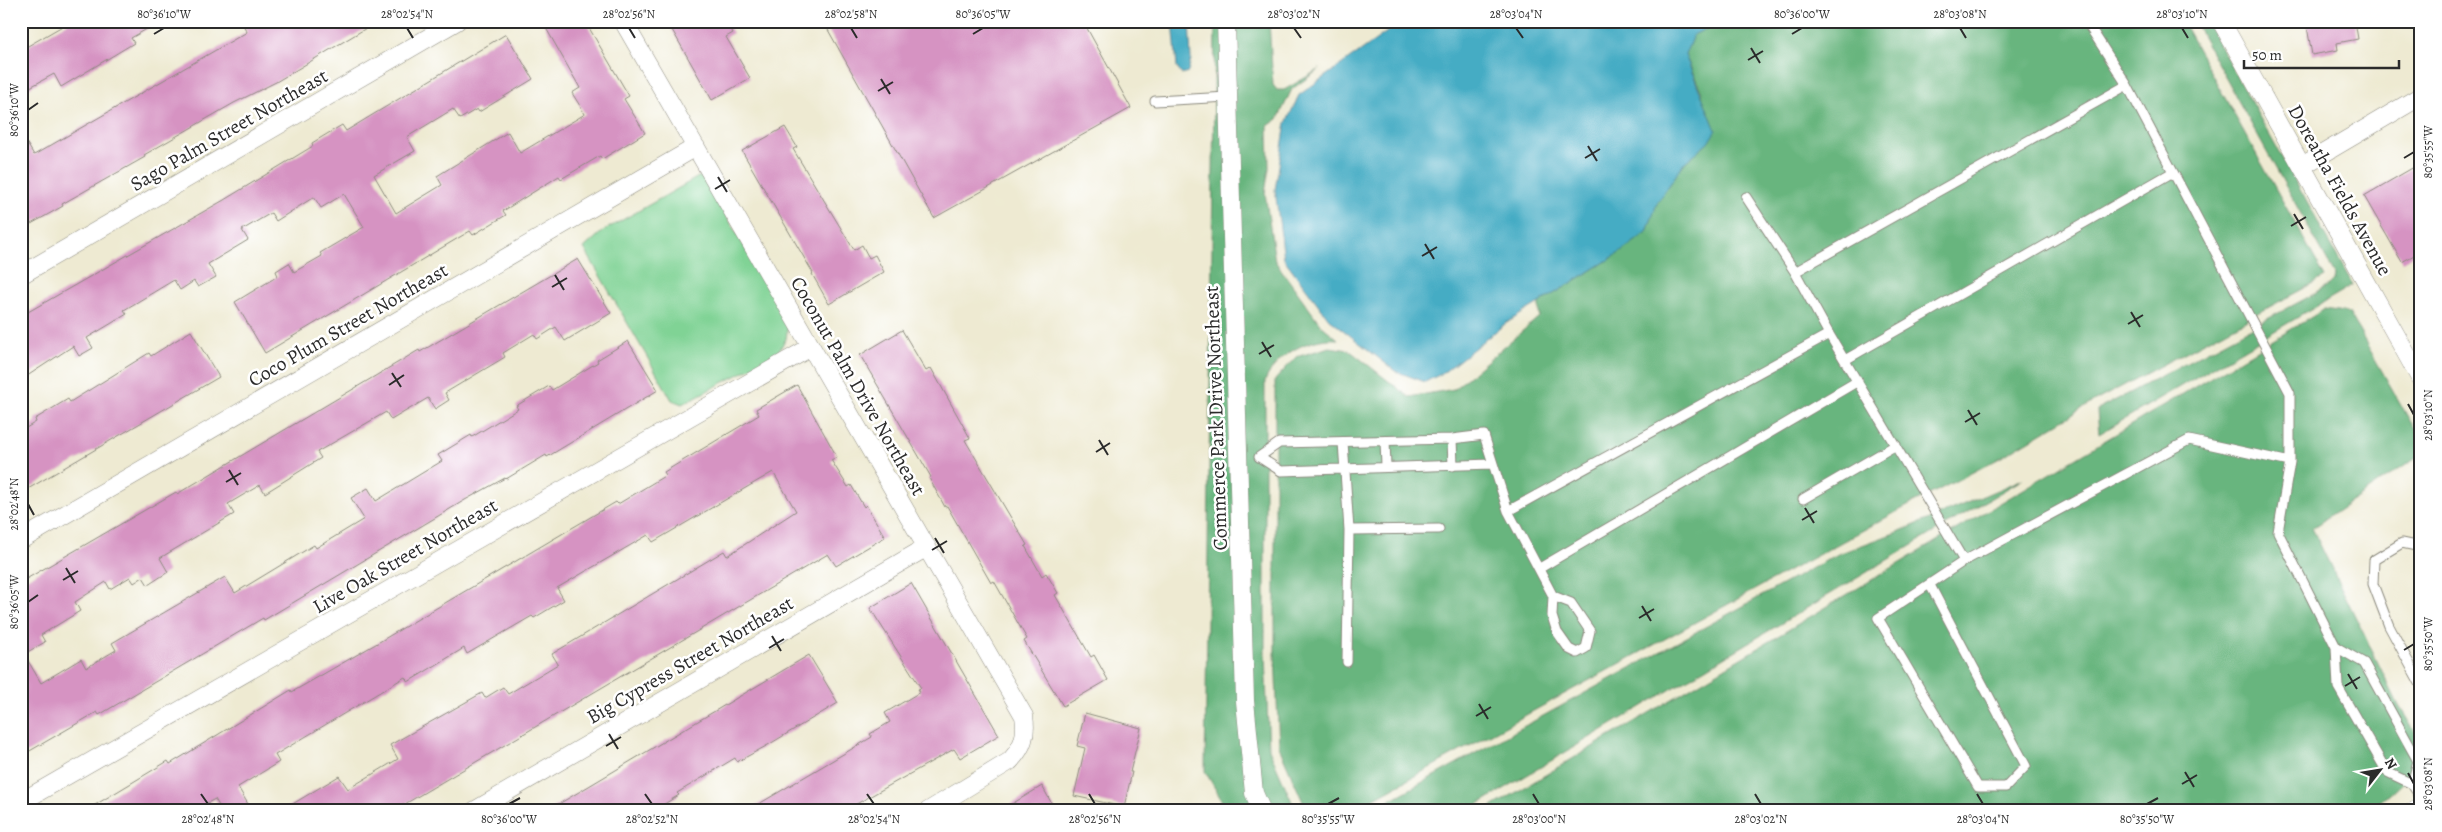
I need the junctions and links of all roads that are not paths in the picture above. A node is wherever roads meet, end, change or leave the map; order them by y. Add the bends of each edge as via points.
1 (457, 21) edge
2 (623, 21) edge
3 (1226, 21) edge
4 (2086, 21) edge
5 (2221, 21) edge
6 (2127, 85) junction
7 (2421, 96) edge
8 (1228, 98) junction
9 (1155, 101) dead end
10 (696, 147) junction
11 (2302, 166) junction
12 (2173, 172) junction
13 (1746, 197) dead end
14 (1795, 272) junction
15 (21, 275) edge
16 (1829, 334) junction
17 (811, 347) junction
18 (1845, 360) junction
19 (2421, 380) edge
20 (1858, 382) junction
21 (1452, 439) junction
22 (1385, 441) junction
23 (1343, 442) junction
24 (1896, 445) junction
25 (1249, 459) junction
26 (2290, 462) junction
27 (1492, 464) junction
28 (1386, 466) junction
29 (1453, 466) junction
30 (1343, 469) junction
31 (1802, 499) dead end
32 (1508, 511) junction
33 (1438, 528) dead end
34 (1349, 530) junction
35 (21, 540) edge
36 (927, 547) junction
37 (2421, 547) edge
38 (1964, 561) junction
39 (1540, 568) junction
40 (1930, 585) junction
41 (1553, 596) junction
42 (2336, 647) junction
43 (1347, 662) dead end
44 (2421, 685) edge
45 (2412, 784) junction
46 (2421, 798) edge
47 (21, 802) edge
48 (2421, 807) edge
49 (474, 811) edge
50 (928, 811) edge
51 (1262, 811) edge
52 (2414, 811) edge

1 - 15 street, Sago Palm Street Northeast
2 - 10 street, Coconut Palm Drive Northeast
3 - 8 street, Commerce Park Drive Northeast
4 - 6 lane
5 - 11 street, Doreatha Fields Avenue
6 - 12 lane
6 - 14 lane
7 - 11 street
8 - 9 lane
8 - 25 street, Commerce Park Drive Northeast
10 - 17 street, Coconut Palm Drive Northeast
10 - 35 street, Coco Plum Street Northeast
11 - 19 street, Doreatha Fields Avenue
12 - 18 lane
12 - 26 lane via 2290,394
13 - 14 lane
14 - 16 lane
16 - 18 lane
16 - 32 lane
17 - 36 street, Coconut Palm Drive Northeast
17 - 47 street, Live Oak Street Northeast
18 - 20 lane
20 - 24 lane
20 - 39 lane
21 - 22 lane
21 - 27 lane via 1484,435
21 - 29 lane
22 - 23 lane
22 - 28 lane
23 - 25 lane via 1279,443
23 - 30 lane
24 - 31 lane
24 - 38 lane
25 - 30 lane via 1281,471
25 - 51 street, Commerce Park Drive Northeast via 1245,701 1254,792
26 - 38 lane via 2189,440
26 - 42 lane via 2278,532
27 - 29 lane
27 - 32 lane
28 - 29 lane
28 - 30 lane
30 - 34 lane
32 - 39 lane
33 - 34 lane
34 - 43 lane
36 - 49 street, Big Cypress Street Northeast
36 - 50 street, Coconut Palm Drive Northeast via 1024,716 1026,728 1020,750 1010,762
37 - 44 lane via 2402,542 2374,560 2373,584 2389,626
38 - 40 lane
39 - 41 lane
40 - 40 lane via 1878,618 1978,787 2006,787 2026,766
41 - 41 lane via 1552,616 1557,632 1577,653 1586,648 1590,630 1572,603
42 - 45 lane via 2338,687 2387,772
42 - 45 lane via 2364,663 2418,761
45 - 46 lane
48 - 52 street

